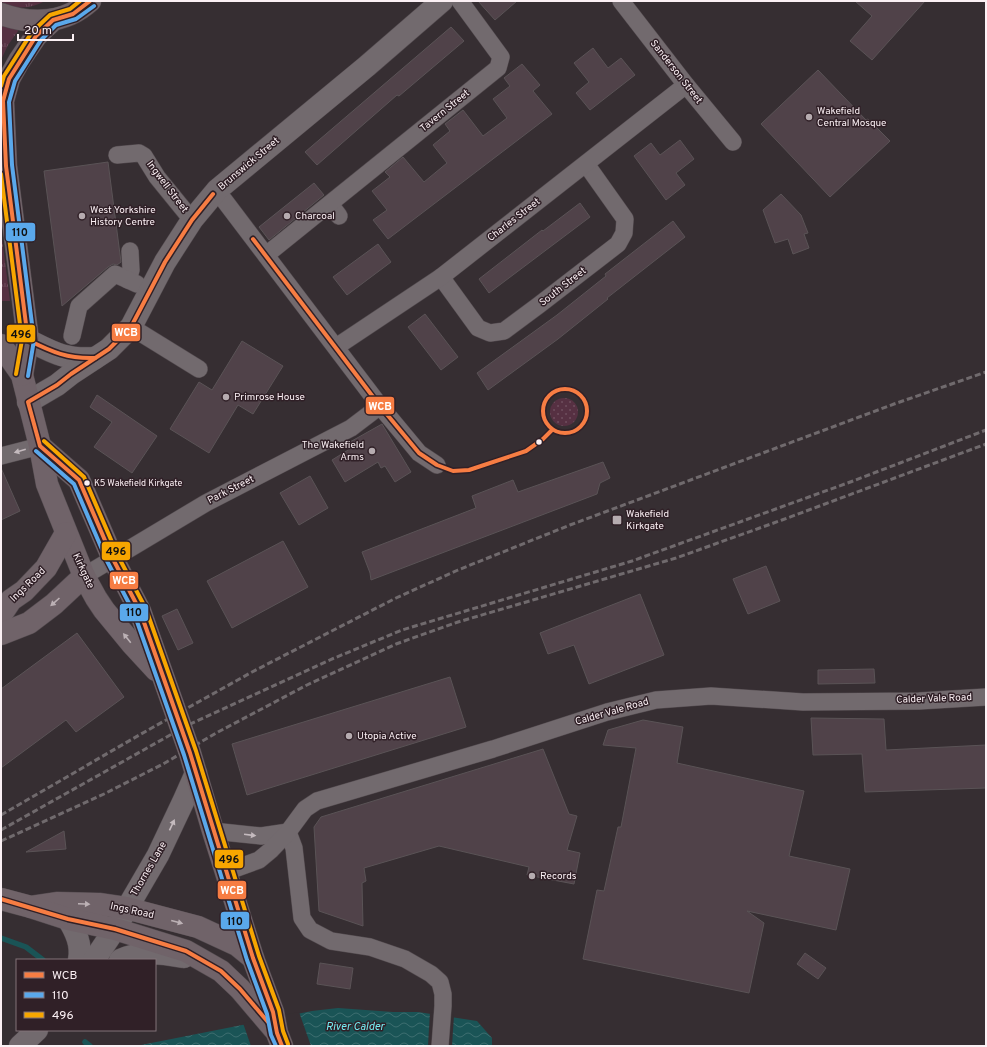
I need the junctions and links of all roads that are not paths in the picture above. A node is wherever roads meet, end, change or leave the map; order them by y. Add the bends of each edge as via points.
1 (90, 1) edge
2 (442, 1) edge
3 (460, 1) edge
4 (621, 1) edge
5 (1, 14) edge
6 (53, 20) junction
7 (686, 85) junction
8 (733, 142) dead end
9 (118, 155) dead end
10 (586, 164) junction
11 (224, 200) dead end
12 (192, 220) junction
13 (130, 250) dead end
14 (266, 255) junction
15 (441, 277) junction
16 (131, 327) junction
17 (72, 336) dead end
18 (28, 340) junction
19 (1, 345) edge
20 (336, 347) junction
21 (95, 358) junction
22 (199, 369) dead end
23 (22, 376) junction
24 (28, 402) junction
25 (380, 406) junction
26 (40, 446) junction
27 (1, 456) edge
28 (436, 465) dead end
29 (66, 534) junction
30 (113, 559) junction
31 (84, 576) junction
32 (1, 615) edge
33 (1, 634) edge
34 (163, 677) junction
35 (986, 697) edge
36 (196, 773) junction
37 (212, 831) junction
38 (288, 832) junction
39 (226, 872) junction
40 (1, 899) edge
41 (31, 906) junction
42 (126, 908) junction
43 (68, 919) junction
44 (115, 929) junction
45 (253, 958) junction
46 (79, 959) edge
47 (95, 959) edge
48 (123, 959) edge
49 (202, 960) junction
50 (273, 1026) edge
51 (36, 1031) edge
52 (20, 1046) edge
53 (440, 1046) edge

1 - 6 highway via 73,14
2 - 12 street, Brunswick Street via 217,190
3 - 14 street, Tavern Street via 501,57 498,68 334,210 312,218
4 - 7 street, Sanderson Street
5 - 6 highway via 33,21
6 - 18 highway, Kirkgate via 36,36 9,79 4,101 6,166
7 - 8 street, Sanderson Street
7 - 10 street, Charles Street
9 - 12 street, Ingwell Street via 139,153 144,156 157,177
10 - 15 street, Charles Street
10 - 15 street, South Street via 625,219 624,233 618,244 504,331 490,333 478,328
11 - 14 street
12 - 16 street, Brunswick Street via 165,262
13 - 17 street via 132,282 115,274 79,306
14 - 20 street
15 - 20 street, Charles Street
16 - 21 street, Brunswick Street via 109,349
16 - 22 street
18 - 21 street via 65,357
18 - 23 highway, Kirkgate
19 - 23 highway, Kirkgate
20 - 25 street
21 - 24 street, Brunswick Street via 58,385
23 - 24 highway, Kirkgate
24 - 26 highway, Kirkgate
25 - 28 street via 418,453
25 - 30 street, Park Street via 351,428 206,503
26 -> 27 street
26 - 29 highway, Kirkgate via 47,484
26 - 30 highway, Kirkgate via 79,480
29 - 31 highway, Kirkgate
29 - 32 highway, Ings Road via 46,568 11,600
30 - 31 street, Park Street
30 - 34 highway, Kirkgate via 140,611
31 -> 33 highway via 54,604 28,623
34 -> 31 highway, Kirkgate via 104,610
34 - 36 highway, Kirkgate
35 - 38 street, Calder Vale Road via 919,701 803,702 711,696 656,700 607,712 317,801 305,810
36 - 37 highway, Kirkgate
42 -> 36 street, Thornes Lane via 158,855
37 -> 38 street via 261,836
37 - 39 highway, Kirkgate
38 - 39 street, Calder Vale Road via 259,860
38 - 53 street via 294,848 302,918 310,930 331,940 370,947 405,959 440,982 443,994
39 - 45 highway, Kirkgate
40 - 41 highway, Ings Road
41 -> 42 highway, Ings Road via 58,903 99,904
41 - 43 highway
42 - 44 street, Thornes Lane
42 -> 45 highway, Ings Road via 198,928 237,945
43 - 44 highway
43 - 46 street via 80,946
44 - 47 street, Thornes Lane
44 - 49 highway via 186,951
45 - 50 highway, Kirkgate
48 - 49 street via 159,952
49 - 50 highway via 221,970
51 - 52 street

